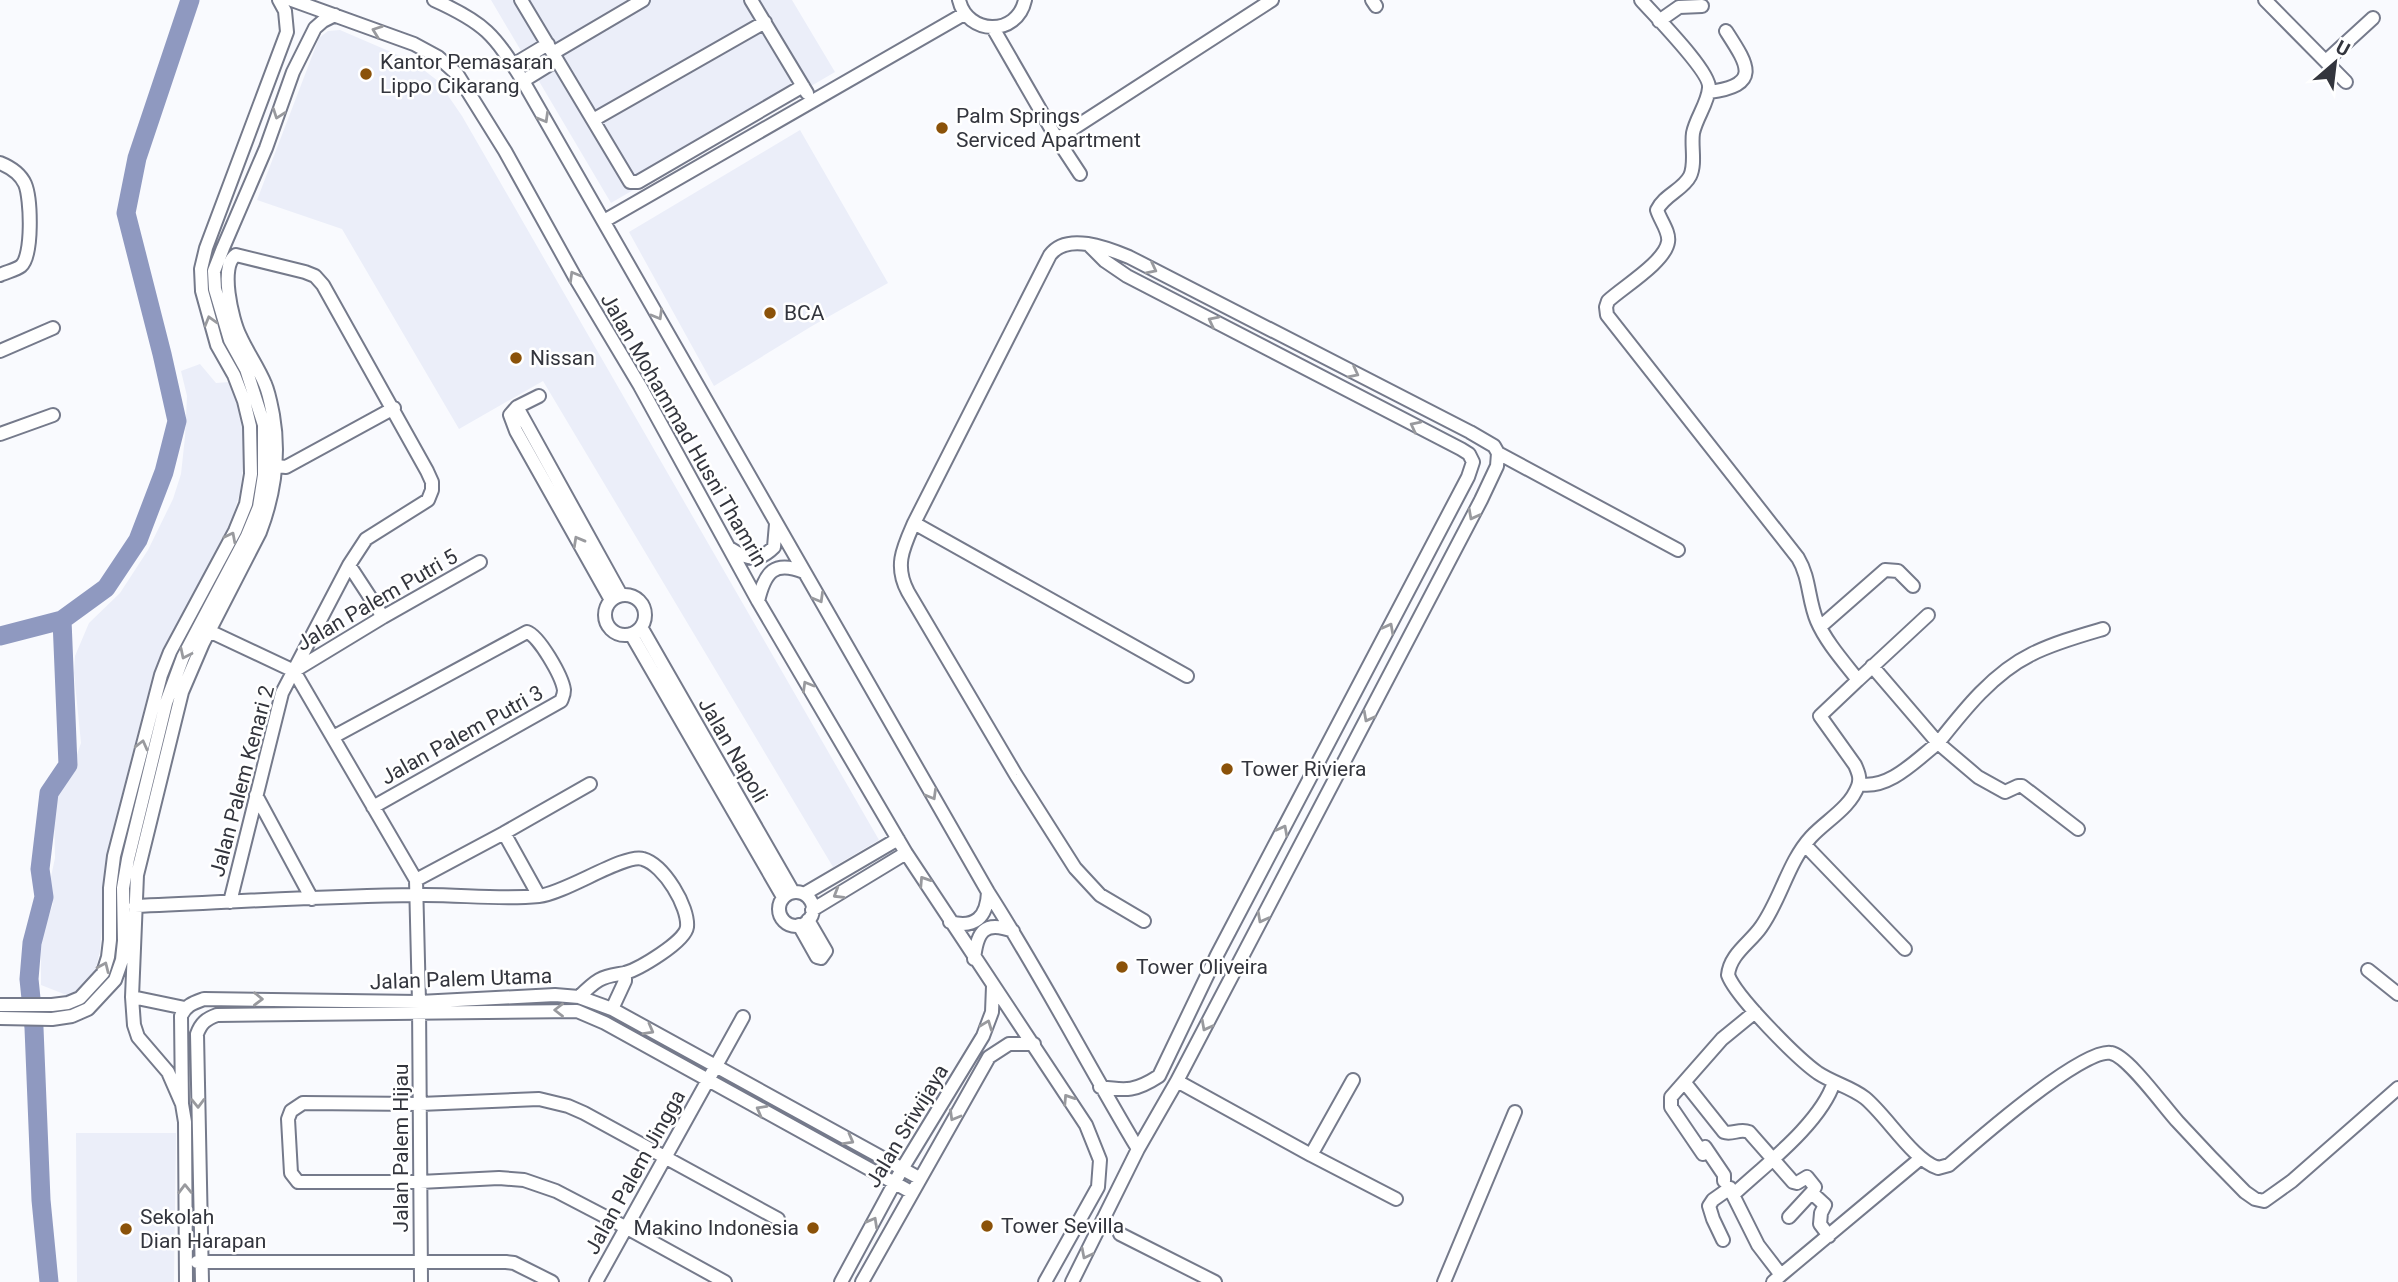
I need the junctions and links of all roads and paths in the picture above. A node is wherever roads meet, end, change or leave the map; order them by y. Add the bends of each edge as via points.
1 (279, 0) edge
2 (292, 0) edge
3 (434, 0) edge
4 (522, 0) edge
5 (643, 0) edge
6 (751, 0) edge
7 (959, 0) edge
8 (1025, 0) edge
9 (1272, 0) edge
10 (1641, 0) edge
11 (2266, 0) edge
12 (1702, 6) dead end
13 (964, 14) junction
14 (335, 15) junction
15 (2374, 18) dead end
16 (1659, 21) junction
17 (765, 22) junction
18 (993, 28) junction
19 (1727, 31) dead end
20 (287, 32) junction
21 (553, 52) junction
22 (2326, 61) junction
23 (513, 65) junction
24 (293, 72) junction
25 (523, 81) junction
26 (2346, 82) dead end
27 (803, 86) junction
28 (1709, 92) junction
29 (812, 102) junction
30 (593, 120) junction
31 (1057, 139) junction
32 (0, 163) edge
33 (1080, 174) dead end
34 (604, 221) junction
35 (1088, 245) junction
36 (0, 275) edge
37 (52, 328) dead end
38 (0, 351) edge
39 (539, 396) dead end
40 (394, 408) junction
41 (52, 415) dead end
42 (0, 434) edge
43 (1498, 453) junction
44 (276, 466) junction
45 (776, 520) junction
46 (914, 523) junction
47 (730, 548) junction
48 (1678, 551) dead end
49 (480, 562) dead end
50 (349, 565) junction
51 (804, 572) junction
52 (1913, 586) dead end
53 (616, 598) junction
54 (758, 601) junction
55 (1928, 615) dead end
56 (383, 617) junction
57 (1820, 627) junction
58 (2103, 628) dead end
59 (209, 631) junction
60 (636, 631) junction
61 (1872, 666) junction
62 (294, 671) junction
63 (1187, 676) dead end
64 (1858, 680) junction
65 (282, 693) junction
66 (308, 696) junction
67 (333, 737) junction
68 (1938, 743) junction
69 (1320, 759) junction
70 (1340, 770) junction
71 (590, 784) dead end
72 (1859, 784) junction
73 (256, 794) junction
74 (373, 807) junction
75 (2078, 830) dead end
76 (504, 833) junction
77 (898, 839) junction
78 (1805, 845) junction
79 (906, 853) junction
80 (415, 880) junction
81 (988, 892) junction
82 (416, 895) junction
83 (793, 895) junction
84 (538, 896) junction
85 (312, 899) junction
86 (230, 902) junction
87 (135, 906) junction
88 (807, 918) junction
89 (1144, 921) dead end
90 (950, 922) junction
91 (1013, 931) junction
92 (1905, 949) dead end
93 (974, 959) junction
94 (2368, 970) dead end
95 (625, 973) junction
96 (993, 986) junction
97 (2398, 994) edge
98 (132, 997) junction
99 (579, 997) junction
100 (188, 1006) junction
101 (419, 1008) junction
102 (612, 1009) junction
103 (6, 1012) edge
104 (1755, 1012) junction
105 (743, 1017) dead end
106 (1034, 1044) junction
107 (715, 1067) junction
108 (1353, 1080) dead end
109 (708, 1081) junction
110 (1177, 1081) junction
111 (1834, 1082) junction
112 (1685, 1083) junction
113 (1100, 1087) junction
114 (2398, 1088) edge
115 (182, 1104) junction
116 (420, 1104) junction
117 (1515, 1112) dead end
118 (1138, 1149) junction
119 (1311, 1155) junction
120 (665, 1158) junction
121 (1773, 1158) junction
122 (1921, 1158) junction
123 (897, 1167) junction
124 (919, 1178) junction
125 (890, 1180) junction
126 (420, 1182) junction
127 (1727, 1186) junction
128 (911, 1192) junction
129 (1812, 1193) junction
130 (1396, 1199) dead end
131 (1788, 1217) dead end
132 (778, 1219) dead end
133 (627, 1228) junction
134 (1120, 1234) dead end
135 (1829, 1236) junction
136 (1723, 1240) dead end
137 (202, 1261) junction
138 (421, 1261) junction
139 (186, 1263) junction
140 (1777, 1279) edge
141 (186, 1282) edge
142 (202, 1282) edge
143 (421, 1282) edge
144 (552, 1282) edge
145 (596, 1282) edge
146 (725, 1282) edge
147 (841, 1282) edge
148 (862, 1282) edge
149 (1045, 1282) edge
150 (1072, 1282) edge
151 (1215, 1282) edge
152 (1444, 1282) edge

1 - 20 street
2 - 14 street, Jalan Mohammad Husni Thamrin
3 - 23 street, Jalan Mohammad Husni Thamrin via 486,28
4 - 21 street
5 - 21 street
6 - 17 street
7 - 13 street
8 - 18 street via 1012,22
9 - 31 street
10 - 16 street
11 - 22 street
12 - 16 street via 1679,7
13 - 18 street via 977,25
13 - 29 street
14 - 24 street via 315,28
47 -> 14 street, Jalan Mohammad Husni Thamrin via 457,74 414,44
15 - 22 street
16 - 28 street via 1699,66 1709,81
17 - 27 street
17 - 30 street
18 - 31 street
19 - 28 street via 1746,74 1733,86
20 - 24 street via 295,32 302,42
103 -> 20 street via 68,1003 80,998 103,973 110,940 114,856 153,699 170,652 246,504 250,426 234,374 217,345 201,270
21 - 23 street
21 - 25 street
21 - 30 street
22 - 26 street
23 - 25 street, Jalan Mohammad Husni Thamrin
24 -> 103 street via 215,271 215,289 230,340 247,369 264,425 259,508 183,657 166,703 123,888 122,960 115,980 88,1009 52,1019
25 -> 34 street, Jalan Mohammad Husni Thamrin
27 - 29 street
27 - 30 street via 635,183 627,178
28 - 57 street via 1694,130 1691,174 1657,210 1668,237 1667,247 1606,309 1614,326 1798,558
29 - 34 street
31 - 33 street
32 - 36 street via 21,177 30,208 26,258 19,267
34 -> 45 street, Jalan Mohammad Husni Thamrin
35 -> 43 street via 1129,257 1470,432
35 - 46 street via 1065,243 1050,256
69 -> 35 street via 1473,460 1461,449 1127,276
37 - 38 street
39 - 53 street, Jalan Napoli via 510,415 516,431
40 - 44 street via 286,467
40 - 44 street, Jalan Palem Kenari 2 via 315,276 236,255 228,265 227,285 239,335 267,387
40 - 50 street, Jalan Palem Kenari 2 via 432,481 432,490 428,500 366,539
41 - 42 street
43 - 48 street
43 -> 70 street via 1481,500
44 - 59 street via 260,532
45 - 47 street via 777,537 766,555 744,558
45 - 51 street, Jalan Mohammad Husni Thamrin
46 - 63 street
46 - 89 street via 900,560 908,592 1075,868 1100,895
47 - 54 street, Jalan Mohammad Husni Thamrin
49 - 56 street, Jalan Palem Putri 5
50 - 56 street
50 - 62 street, Jalan Palem Kenari 2
51 - 54 street via 791,567 771,571
51 -> 81 street, Jalan Mohammad Husni Thamrin
52 - 57 street via 1898,571 1885,570
53 - 60 street, Jalan Napoli via 633,596 642,603 645,614
53 - 60 street, Jalan Napoli via 606,611 609,626 619,633
77 -> 54 street, Jalan Mohammad Husni Thamrin
55 - 61 street
56 - 62 street, Jalan Palem Putri 5
57 - 64 street
58 - 68 street via 2019,662 1976,697
59 - 62 street
59 - 87 street via 176,713 137,875
60 - 83 street, Jalan Napoli
61 - 64 street
61 - 68 street
62 - 65 street, Jalan Palem Kenari 2
62 - 66 street
64 - 72 street via 1820,716 1855,765
65 - 66 street
65 - 73 street, Jalan Palem Kenari 2
66 - 67 street
67 - 74 street
67 - 74 street, Jalan Palem Putri 3 via 527,632 539,642 563,686 557,705
68 - 72 street via 1889,779
68 - 75 street via 1987,783 2005,792 2024,787
69 - 70 street
113 -> 69 street via 1125,1091 1159,1076
70 -> 110 street
71 - 76 street
72 - 78 street via 1846,805
73 - 85 street
73 - 86 street, Jalan Palem Kenari 2
74 - 80 street
76 - 80 street
76 - 84 street
77 - 79 street, Jalan Mohammad Husni Thamrin
77 - 83 street
78 - 92 street
78 - 104 street via 1765,922 1729,970 1730,980
79 -> 88 street
90 -> 79 street, Jalan Mohammad Husni Thamrin
80 - 82 street, Jalan Palem Hijau
81 - 90 street via 980,918 965,925
81 - 91 street, Jalan Mohammad Husni Thamrin
82 - 84 street
82 - 85 street
82 - 101 street, Jalan Palem Hijau
83 - 88 street, Jalan Napoli via 810,901
83 - 88 street, Jalan Napoli via 779,908 780,916 788,923
84 - 95 street via 569,888 634,859 643,859 662,872 680,898 687,916 686,931 678,943
85 - 86 street
86 - 87 street
87 - 98 street
90 - 93 street, Jalan Mohammad Husni Thamrin
91 - 93 street via 994,926 980,933
91 - 113 street, Jalan Mohammad Husni Thamrin
93 - 96 street, Jalan Mohammad Husni Thamrin
94 - 97 street
95 - 99 street via 596,981
95 - 102 street
96 - 106 street, Jalan Mohammad Husni Thamrin
123 -> 96 street, Jalan Sriwijaya via 983,1036 992,1012
98 - 100 street, Jalan Palem Utama
98 - 115 street via 138,1037 168,1072
99 - 101 street, Jalan Palem Utama via 542,995
99 - 102 street, Jalan Palem Utama
100 -> 101 street, Jalan Palem Utama via 204,999
100 - 115 street via 181,1016
109 -> 101 street, Jalan Palem Utama via 577,1011
101 - 116 street, Jalan Palem Hijau
101 -> 137 street, Jalan Palem Utama via 218,1015 201,1024 197,1034
102 -> 107 street, Jalan Palem Utama
104 - 111 street via 1809,1066
104 - 112 street via 1722,1040
105 - 107 street
106 -> 124 street, Jalan Sriwijaya via 1009,1044 989,1057
149 -> 106 street, Jalan Mohammad Husni Thamrin via 1098,1186 1100,1160 1086,1125
107 - 109 street
107 -> 123 street, Jalan Palem Utama
108 - 119 street
109 - 120 street, Jalan Palem Jingga
125 -> 109 street, Jalan Palem Utama
110 - 118 street
110 - 119 street
111 - 121 street via 1810,1122
111 - 122 street via 1864,1097
112 - 121 street via 1722,1130 1748,1131
112 - 127 street via 1672,1095 1671,1107 1701,1152 1705,1147
113 - 118 street, Jalan Mohammad Husni Thamrin
114 - 122 street via 2264,1201 2245,1192 2124,1060 2109,1052 2062,1073 1949,1165 1935,1167
139 -> 115 street
116 - 120 street via 554,1102 584,1113
116 - 126 street, Jalan Palem Hijau
116 - 126 street via 303,1103 288,1119 291,1173 298,1182
117 - 152 street
118 -> 150 street
119 - 130 street
120 - 132 street
120 - 133 street, Jalan Palem Jingga
121 - 127 street
121 - 129 street via 1793,1182 1810,1179 1815,1187
122 - 135 street
123 - 124 street, Jalan Palem Utama
123 - 125 street, Jalan Sriwijaya
124 - 128 street, Jalan Sriwijaya
125 - 128 street, Jalan Palem Utama
147 -> 125 street, Jalan Sriwijaya
126 - 133 street via 524,1180 556,1191
126 - 138 street, Jalan Palem Hijau
127 - 136 street via 1709,1206
127 - 140 street
128 - 148 street, Jalan Sriwijaya
129 - 131 street
129 - 135 street via 1825,1205 1820,1224
133 - 145 street, Jalan Palem Jingga
133 - 146 street
134 - 151 street
135 - 140 street
137 - 138 street
137 - 139 street
137 - 142 street
138 - 143 street, Jalan Palem Hijau
138 - 144 street via 514,1263
139 - 141 street

